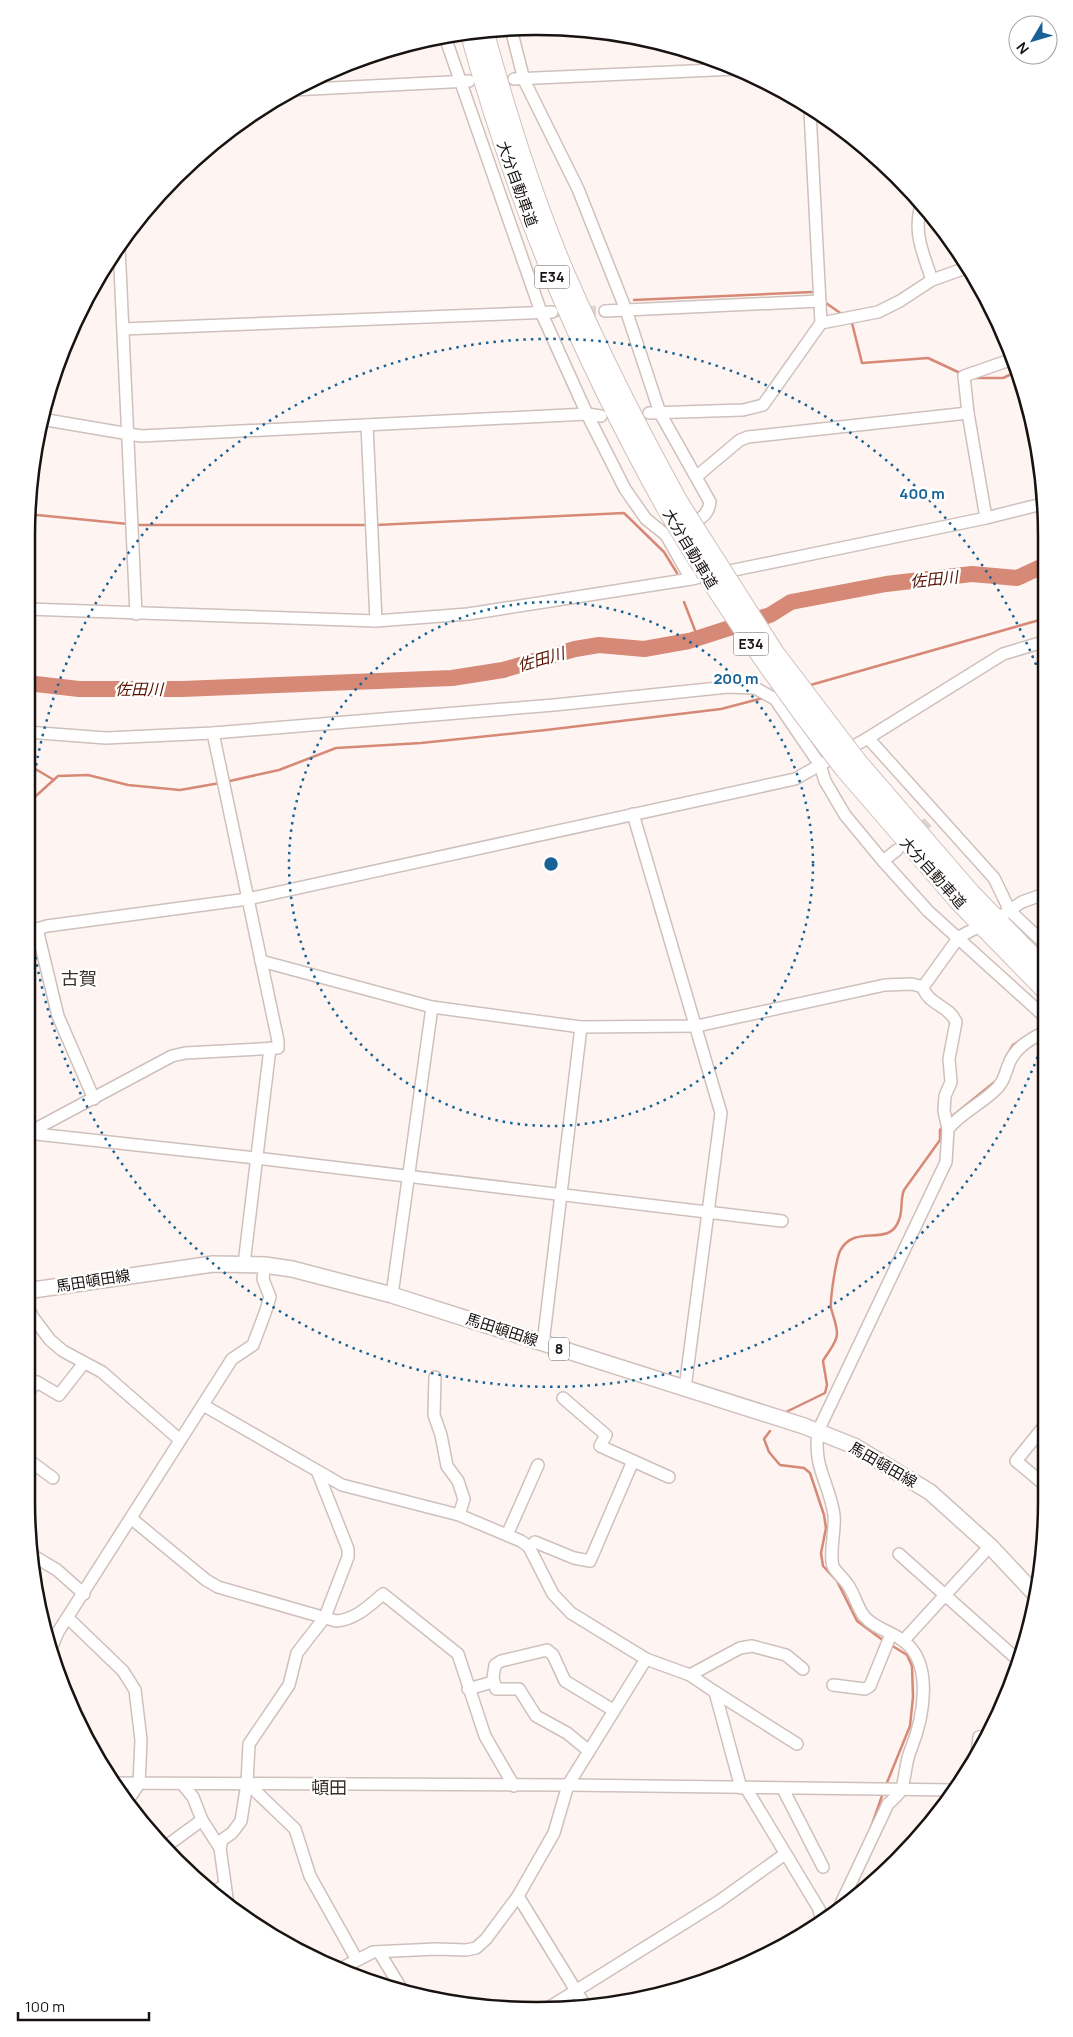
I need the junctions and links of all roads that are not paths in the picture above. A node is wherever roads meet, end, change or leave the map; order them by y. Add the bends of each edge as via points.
1 (512, 36) edge
2 (486, 38) edge
3 (471, 39) edge
4 (448, 43) edge
5 (719, 70) edge
6 (519, 79) junction
7 (464, 81) junction
8 (311, 89) edge
9 (810, 117) edge
10 (919, 212) edge
11 (119, 259) edge
12 (961, 270) edge
13 (932, 280) junction
14 (820, 302) junction
15 (626, 310) junction
16 (605, 311) tunnel mouth
17 (547, 312) junction
18 (821, 324) junction
19 (122, 329) junction
20 (1006, 361) edge
21 (655, 413) junction
22 (968, 413) junction
23 (587, 414) junction
24 (601, 416) dead end
25 (49, 421) edge
26 (367, 425) junction
27 (129, 436) junction
28 (697, 476) junction
29 (1037, 505) edge
30 (673, 507) junction
31 (986, 518) junction
32 (666, 535) junction
33 (691, 579) junction
34 (35, 609) edge
35 (136, 614) junction
36 (376, 621) junction
37 (1038, 644) edge
38 (35, 733) edge
39 (213, 733) junction
40 (868, 738) junction
41 (820, 765) junction
42 (851, 766) junction
43 (634, 814) junction
44 (897, 850) dead end
45 (883, 861) junction
46 (1038, 896) edge
47 (248, 899) junction
48 (1007, 912) junction
49 (976, 928) dead end
50 (35, 931) edge
51 (959, 937) junction
52 (1038, 938) edge
53 (35, 941) edge
54 (261, 961) junction
55 (1038, 962) edge
56 (1038, 983) edge
57 (923, 987) junction
58 (432, 1007) junction
59 (1038, 1010) edge
60 (697, 1026) junction
61 (581, 1027) junction
62 (1038, 1035) edge
63 (270, 1048) junction
64 (94, 1099) junction
65 (947, 1125) junction
66 (35, 1129) edge
67 (35, 1134) edge
68 (256, 1158) junction
69 (410, 1176) junction
70 (561, 1194) junction
71 (709, 1212) junction
72 (782, 1221) dead end
73 (244, 1264) junction
74 (264, 1265) junction
75 (35, 1290) edge
76 (392, 1295) junction
77 (35, 1320) edge
78 (543, 1344) junction
79 (84, 1363) junction
80 (434, 1377) dead end
81 (35, 1384) edge
82 (685, 1388) junction
83 (563, 1398) dead end
84 (203, 1405) junction
85 (818, 1431) junction
86 (1038, 1434) edge
87 (180, 1440) junction
88 (634, 1461) junction
89 (538, 1464) dead end
90 (35, 1465) edge
91 (318, 1474) junction
92 (670, 1477) dead end
93 (53, 1478) dead end
94 (1038, 1479) edge
95 (459, 1515) junction
96 (132, 1519) junction
97 (507, 1535) junction
98 (990, 1546) junction
99 (529, 1547) junction
100 (899, 1554) dead end
101 (38, 1559) edge
102 (1030, 1588) edge
103 (84, 1594) junction
104 (946, 1595) junction
105 (325, 1617) junction
106 (68, 1618) junction
107 (55, 1639) edge
108 (889, 1639) junction
109 (904, 1640) junction
110 (1013, 1656) edge
111 (646, 1659) junction
112 (803, 1669) dead end
113 (690, 1675) junction
114 (493, 1682) junction
115 (833, 1685) dead end
116 (468, 1689) junction
117 (715, 1692) junction
118 (613, 1710) junction
119 (797, 1744) dead end
120 (589, 1751) junction
121 (123, 1783) edge
122 (247, 1783) junction
123 (138, 1784) junction
124 (183, 1784) junction
125 (568, 1785) junction
126 (514, 1786) junction
127 (744, 1788) junction
128 (783, 1789) junction
129 (897, 1790) junction
130 (945, 1790) edge
131 (131, 1795) edge
132 (202, 1820) junction
133 (170, 1843) edge
134 (220, 1848) junction
135 (785, 1854) junction
136 (823, 1867) dead end
137 (225, 1885) junction
138 (219, 1889) edge
139 (226, 1894) edge
140 (518, 1896) junction
141 (845, 1896) edge
142 (820, 1914) edge
143 (379, 1952) junction
144 (357, 1960) junction
145 (348, 1965) edge
146 (397, 1982) edge
147 (576, 1990) junction
148 (582, 2000) edge
149 (558, 2001) edge

1 - 6 street
2 - 30 highway, 大分自動車道 / E34 via 531,182 567,276
3 - 30 highway, 大分自動車道 / E34 via 516,186 553,280 620,427
4 - 7 street
5 - 6 street
6 - 15 street via 578,189
7 - 8 street
7 - 17 street
9 - 14 street
10 - 13 street via 917,235
11 - 19 street
12 - 13 street
13 - 18 street via 900,302 878,312
14 - 15 street
14 - 18 street
15 - 16 street
15 - 21 street
17 - 19 street
17 - 23 street
18 - 21 street via 763,405 744,410
19 - 27 street
20 - 22 street via 964,376
21 - 28 street
22 - 28 street via 748,436
22 - 31 street
23 - 24 street
23 - 26 street
23 - 32 street via 634,505
25 - 27 street
26 - 27 street
26 - 36 street
27 - 35 street
28 - 32 street via 710,502 709,509 703,517
29 - 31 street
30 - 42 highway, 大分自動車道 / E34, bridge
31 - 33 street
32 - 33 street
33 - 36 street via 468,614
34 - 35 street
35 - 36 street
37 - 40 street via 1003,654
38 - 39 street via 106,738
39 - 41 street via 740,686 755,688 775,700
39 - 47 street
40 - 41 street
40 - 48 street via 932,819 994,878
41 - 43 street via 795,779
41 - 45 street via 825,781 845,815
42 - 55 highway, 大分自動車道 / E34
42 - 56 highway, 大分自動車道 / E34 via 960,904
43 - 47 street
43 - 60 street
44 - 45 street
45 - 51 street via 928,911
46 - 48 street
47 - 50 street
47 - 54 street
48 - 52 street
49 - 51 street
51 - 57 street
51 - 59 street
53 - 64 street via 58,1016
54 - 58 street
54 - 63 street via 278,1041 278,1048
57 - 60 street via 885,985
57 - 65 street via 927,997 952,1015 956,1022 949,1059 951,1082 945,1096
58 - 61 street
58 - 69 street
60 - 61 street
60 - 71 street via 721,1113
61 - 70 street
62 - 65 street via 1016,1051 1008,1064 1004,1081 994,1092
63 - 64 street via 172,1056
63 - 68 street
64 - 66 street
65 - 85 street via 946,1162
67 - 68 street
68 - 69 street
68 - 73 street
69 - 70 street
69 - 76 street
70 - 71 street
70 - 78 street
71 - 72 street
71 - 82 street
73 - 74 main road, 馬田頓田線 / 8
73 - 75 main road, 馬田頓田線 / 8 via 186,1267
74 - 76 main road, 馬田頓田線 / 8
74 - 84 street via 263,1278 270,1297 253,1345 232,1360
76 - 78 main road, 馬田頓田線 / 8
77 - 79 street via 50,1340
78 - 82 main road, 馬田頓田線 / 8
79 - 81 street via 59,1396 37,1382
79 - 87 street via 102,1372
80 - 95 street via 434,1415 447,1466 458,1481 464,1499
82 - 85 main road, 馬田頓田線 / 8
83 - 88 street via 606,1435 600,1446
84 - 87 street
84 - 91 street
85 - 98 main road, 馬田頓田線 / 8 via 854,1446 930,1492
85 - 108 street via 817,1462 834,1516 834,1568 850,1588 864,1615
86 - 94 street via 1016,1461
87 - 96 street
88 - 92 street
88 - 99 street via 590,1561 535,1542
89 - 97 street
90 - 93 street
91 - 95 street via 368,1493
91 - 105 street via 348,1550
95 - 97 street
96 - 103 street
96 - 105 street via 218,1587
97 - 99 street
98 - 102 main road, 馬田頓田線 / 8
98 - 104 street
99 - 111 street via 560,1605
100 - 104 street
101 - 103 street via 57,1570
103 - 106 street
104 - 109 street
104 - 110 street
105 - 116 street via 346,1621 383,1594 458,1654
105 - 122 street via 296,1654 289,1685 249,1744
106 - 107 street
106 - 123 street via 123,1671 135,1690 141,1740
108 - 109 street
108 - 115 street via 870,1686 865,1690
109 - 129 street via 919,1662 922,1693 917,1732
111 - 113 street
111 - 118 street
112 - 113 street via 786,1655 752,1646 740,1648
113 - 117 street
114 - 116 street
114 - 118 street via 497,1663 547,1650 553,1655 565,1681
114 - 120 street via 498,1690 519,1689 536,1716 567,1733
116 - 126 street via 485,1736
117 - 119 street
117 - 127 street
118 - 120 street
120 - 125 street
121 - 123 street
122 - 124 street
122 - 126 street
122 - 134 street via 241,1821 222,1840
122 - 144 street via 295,1829 310,1876
123 - 124 street
123 - 131 street
124 - 132 street via 193,1797
125 - 126 street
125 - 127 street
125 - 140 street via 554,1833
127 - 128 street
127 - 135 street
128 - 129 street
128 - 136 street
129 - 130 street
129 - 141 street
132 - 133 street
132 - 134 street
134 - 137 street
135 - 142 street
135 - 147 street via 718,1902
137 - 138 street
137 - 139 street
140 - 143 street via 476,1948
140 - 147 street
143 - 144 street
143 - 146 street
144 - 145 street
147 - 148 street
147 - 149 street

